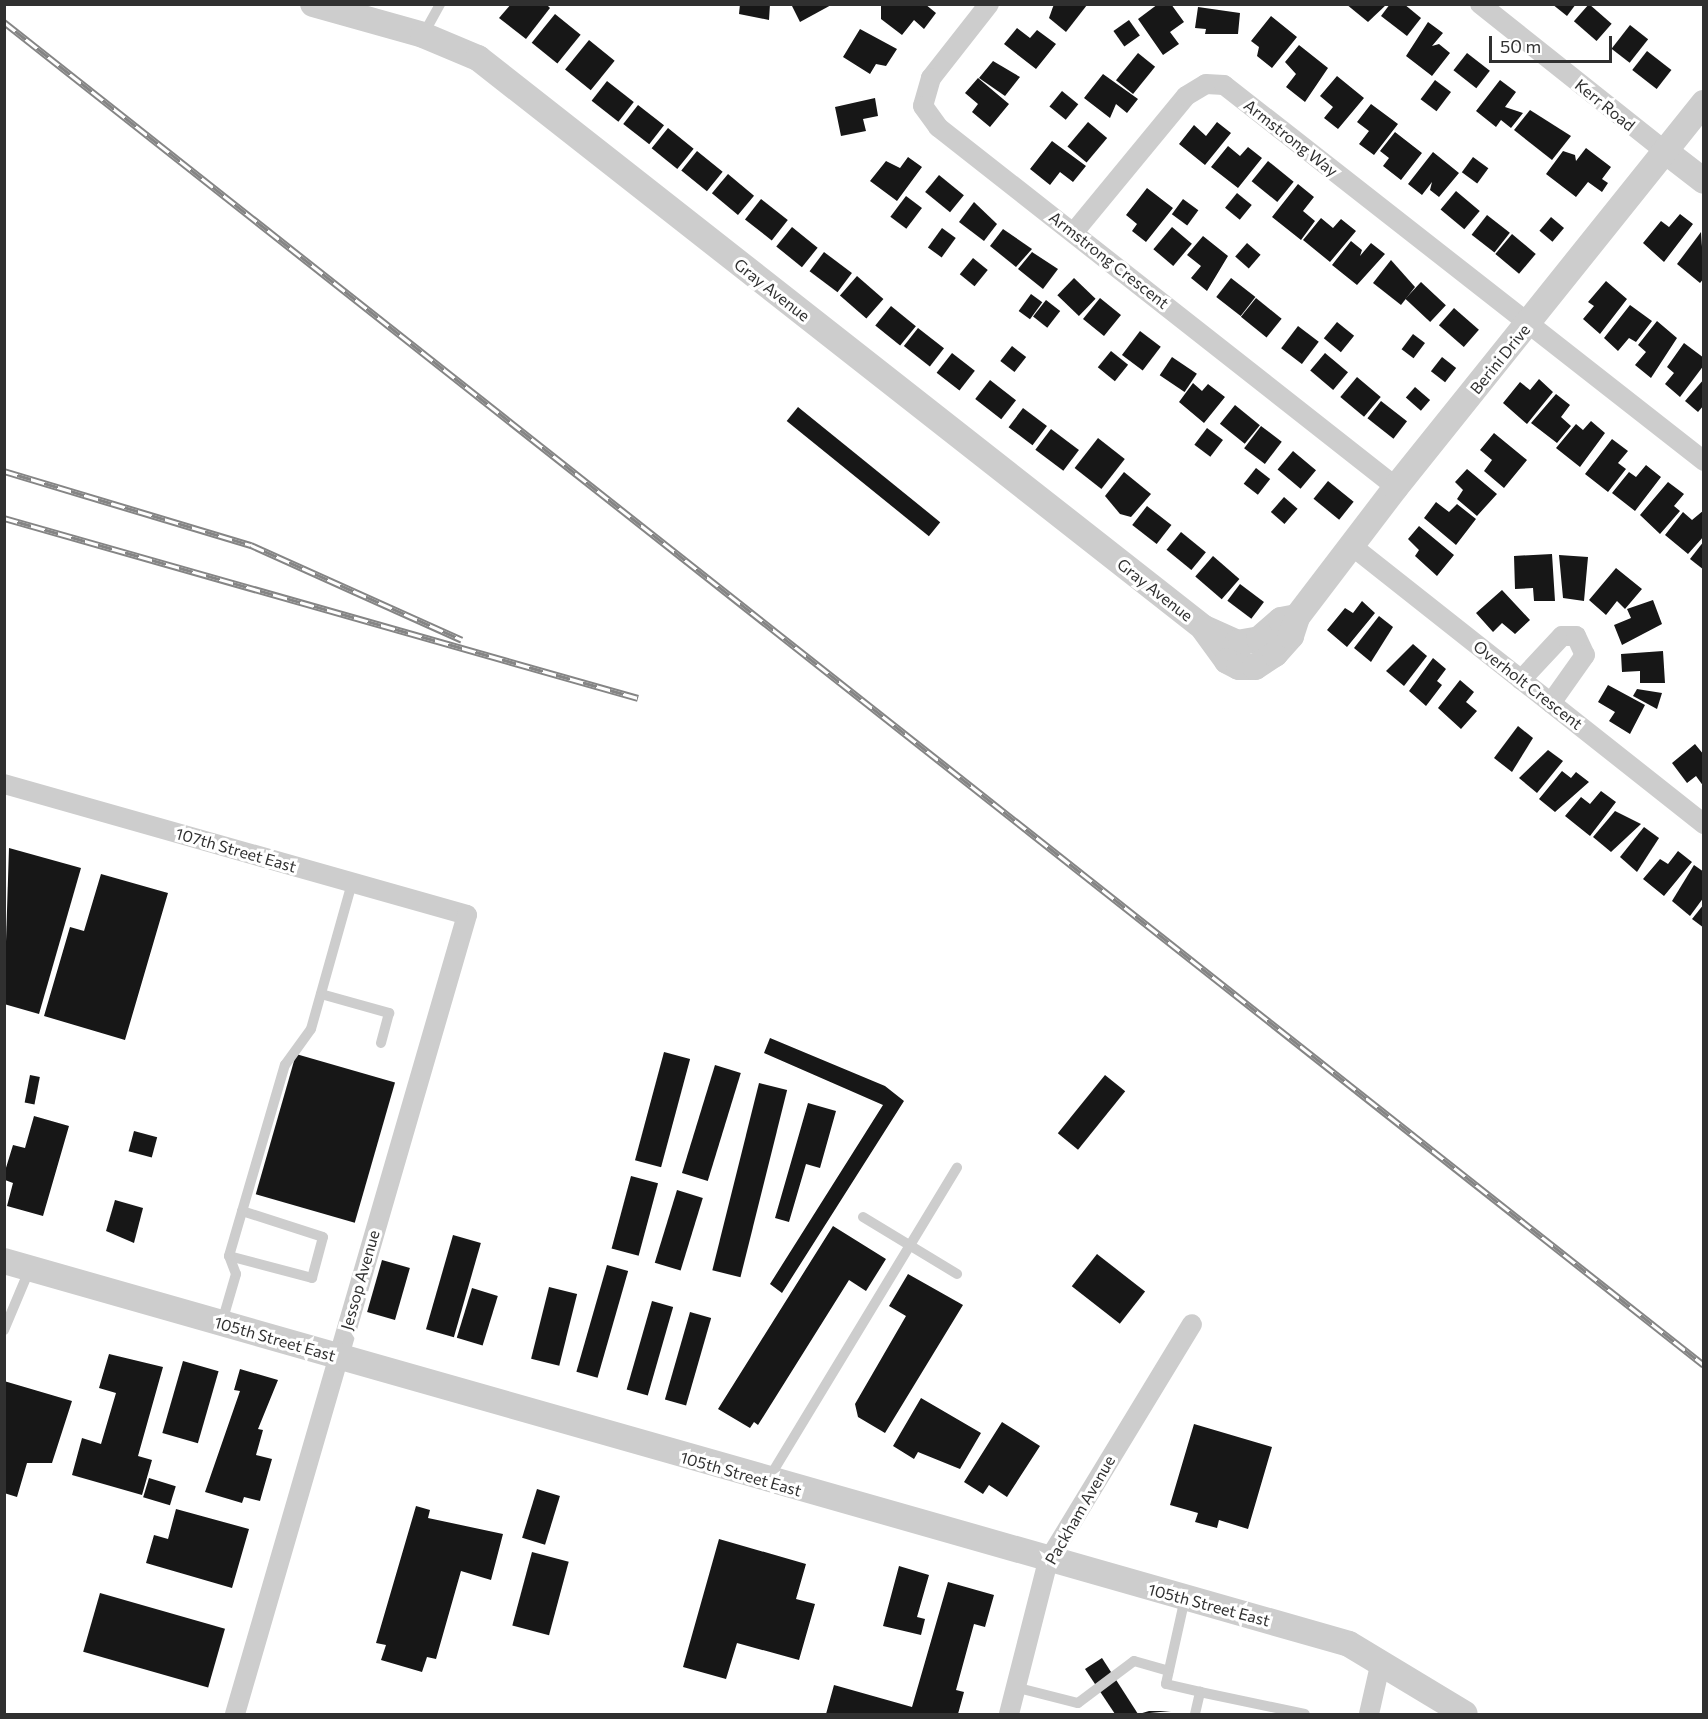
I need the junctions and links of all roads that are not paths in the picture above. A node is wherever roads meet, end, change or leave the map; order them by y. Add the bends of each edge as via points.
1 (313, 4) edge
2 (440, 4) edge
3 (989, 4) edge
4 (1480, 4) edge
5 (423, 35) junction
6 (1704, 102) edge
7 (1665, 151) junction
8 (1704, 181) edge
9 (1074, 232) junction
10 (1529, 323) junction
11 (1704, 461) edge
12 (1396, 487) junction
13 (1352, 546) junction
14 (1297, 617) joint
15 (1521, 680) junction
16 (1551, 703) junction
17 (4, 784) edge
18 (1704, 824) edge
19 (352, 883) junction
20 (467, 915) joint
21 (321, 994) junction
22 (381, 1043) dead end
23 (957, 1167) dead end
24 (242, 1211) junction
25 (863, 1217) dead end
26 (909, 1245) junction
27 (229, 1256) junction
28 (4, 1261) edge
29 (30, 1269) junction
30 (957, 1274) dead end
31 (222, 1324) junction
32 (1192, 1324) dead end
33 (4, 1330) edge
34 (338, 1357) junction
35 (768, 1481) junction
36 (1048, 1561) junction
37 (1185, 1598) junction
38 (1381, 1661) junction
39 (1169, 1671) junction
40 (1015, 1687) junction
41 (1200, 1692) junction
42 (235, 1714) edge
43 (1009, 1714) edge
44 (1195, 1714) edge
45 (1305, 1714) edge
46 (1370, 1714) edge
47 (1465, 1714) edge

1 - 5 street, Gray Avenue
2 - 5 lane
3 - 9 street, Armstrong Crescent via 931,78 923,106 938,127
4 - 7 street, Kerr Road
5 - 14 street, Gray Avenue via 478,58 1204,628 1237,643 1259,639 1281,620
6 - 7 street, Berini Drive
7 - 8 street, Kerr Road
7 - 10 street, Berini Drive
9 - 10 street, Armstrong Way via 1186,96 1206,84 1224,86
9 - 12 street, Armstrong Crescent
10 - 11 street
10 - 12 street, Berini Drive
12 - 13 street, Berini Drive
13 - 14 street, Berini Drive
13 - 15 street, Overholt Crescent
15 - 16 street, Overholt Crescent
15 - 16 street via 1562,636 1576,636 1585,656
16 - 18 street, Overholt Crescent
17 - 19 street, 107th Street East
19 - 20 street, 107th Street East
19 - 21 lane
20 - 34 street, Jessop Avenue
21 - 22 lane via 388,1013
21 - 24 lane via 311,1029 285,1065
23 - 26 lane
24 - 27 lane
24 - 27 lane via 323,1238 312,1278
25 - 26 lane
26 - 30 lane
26 - 35 lane
27 - 31 lane via 236,1274
28 - 29 street, 105th Street East
29 - 31 street, 105th Street East
29 - 33 lane
31 - 34 street, 105th Street East
32 - 36 street, Packham Avenue
34 - 35 street, 105th Street East
34 - 42 street, Jessop Avenue
35 - 36 street, 105th Street East
36 - 37 street, 105th Street East
36 - 40 street, Packham Avenue
37 - 38 street, 105th Street East via 1349,1644
37 - 39 lane
38 - 46 street
38 - 47 street, 105th Street East
39 - 40 lane via 1134,1661 1078,1703
39 - 41 lane via 1166,1684
40 - 43 street, Packham Avenue
41 - 44 lane
41 - 45 lane

